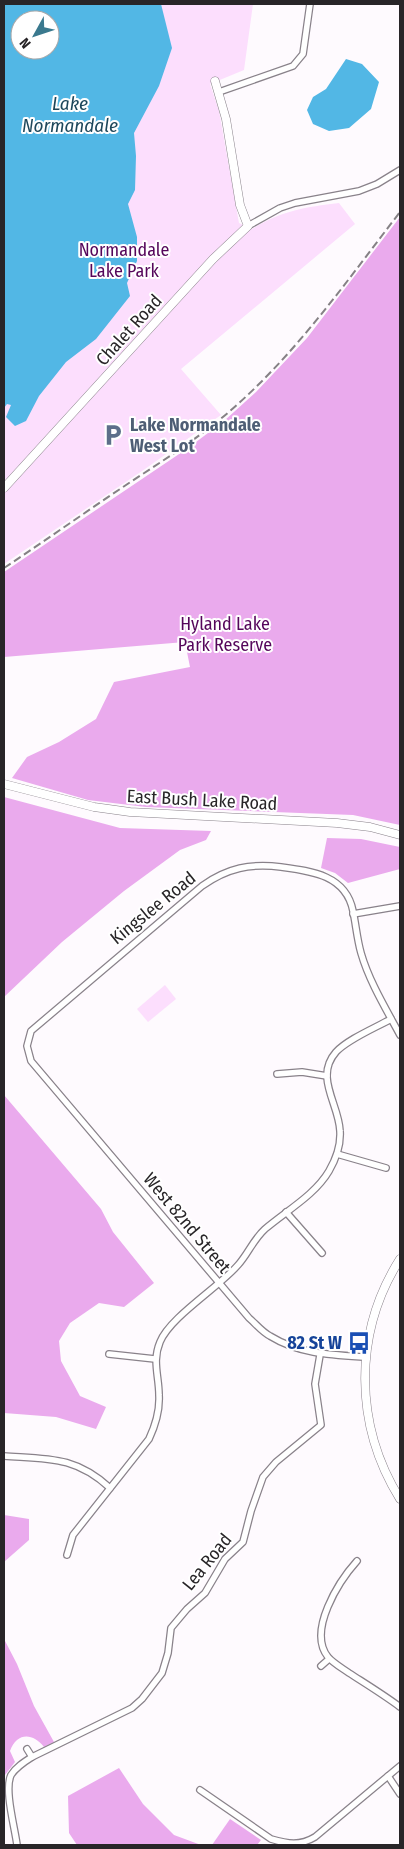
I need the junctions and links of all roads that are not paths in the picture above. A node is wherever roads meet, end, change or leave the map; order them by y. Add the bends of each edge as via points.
1 (310, 4) edge
2 (215, 81) dead end
3 (219, 92) junction
4 (400, 170) edge
5 (248, 226) junction
6 (4, 488) edge
7 (4, 784) edge
8 (400, 835) edge
9 (400, 906) edge
10 (353, 914) junction
11 (391, 1019) junction
12 (400, 1035) edge
13 (27, 1046) joint
14 (277, 1074) dead end
15 (327, 1076) junction
16 (337, 1154) junction
17 (386, 1168) dead end
18 (286, 1212) junction
19 (322, 1252) dead end
20 (400, 1259) edge
21 (219, 1283) junction
22 (109, 1354) dead end
23 (320, 1355) junction
24 (365, 1357) junction
25 (155, 1359) junction
26 (4, 1456) edge
27 (110, 1488) junction
28 (400, 1498) edge
29 (67, 1555) dead end
30 (357, 1561) dead end
31 (329, 1659) junction
32 (321, 1666) dead end
33 (400, 1707) edge
34 (27, 1749) dead end
35 (32, 1757) junction
36 (400, 1766) edge
37 (388, 1776) junction
38 (200, 1790) dead end
39 (400, 1794) edge
40 (18, 1845) edge
41 (298, 1845) edge

1 - 3 street via 305,46 294,66
2 - 3 street
3 - 5 street via 240,205
4 - 5 street, Chalet Road via 359,191 280,208
5 - 6 street, Chalet Road via 213,259
7 - 8 street, East Bush Lake Road via 94,807 130,812 337,823
9 - 10 street
10 - 11 street via 361,953
10 - 13 street, Kingslee Road via 346,894 331,880 312,871 260,865 244,866 215,877 31,1031
11 - 12 street
11 - 15 street via 337,1051
13 - 21 street, West 82nd Street via 31,1061
14 - 15 street via 302,1072
15 - 16 street via 340,1131
16 - 17 street
16 - 18 street via 321,1183
18 - 19 street
18 - 21 street via 256,1237 238,1265
20 - 24 street via 375,1312
21 - 23 street, West 82nd Street via 268,1335 288,1346
21 - 25 street via 167,1331
22 - 25 street
23 - 24 street, West 82nd Street
23 - 35 street, Lea Road via 315,1384 321,1425 263,1477 243,1542 225,1559 205,1593 172,1628 162,1673 132,1708
24 - 28 street via 364,1389 374,1440
25 - 27 street via 159,1393 156,1424 140,1452
26 - 27 street via 67,1462 90,1472
27 - 29 street via 73,1535
30 - 31 street via 337,1588 325,1616 321,1644
31 - 32 street
31 - 33 street
34 - 35 street
35 - 40 street, Lea Road via 20,1764 11,1776 8,1789
36 - 37 street
37 - 39 street
37 - 41 street via 315,1837
38 - 41 street via 271,1839

